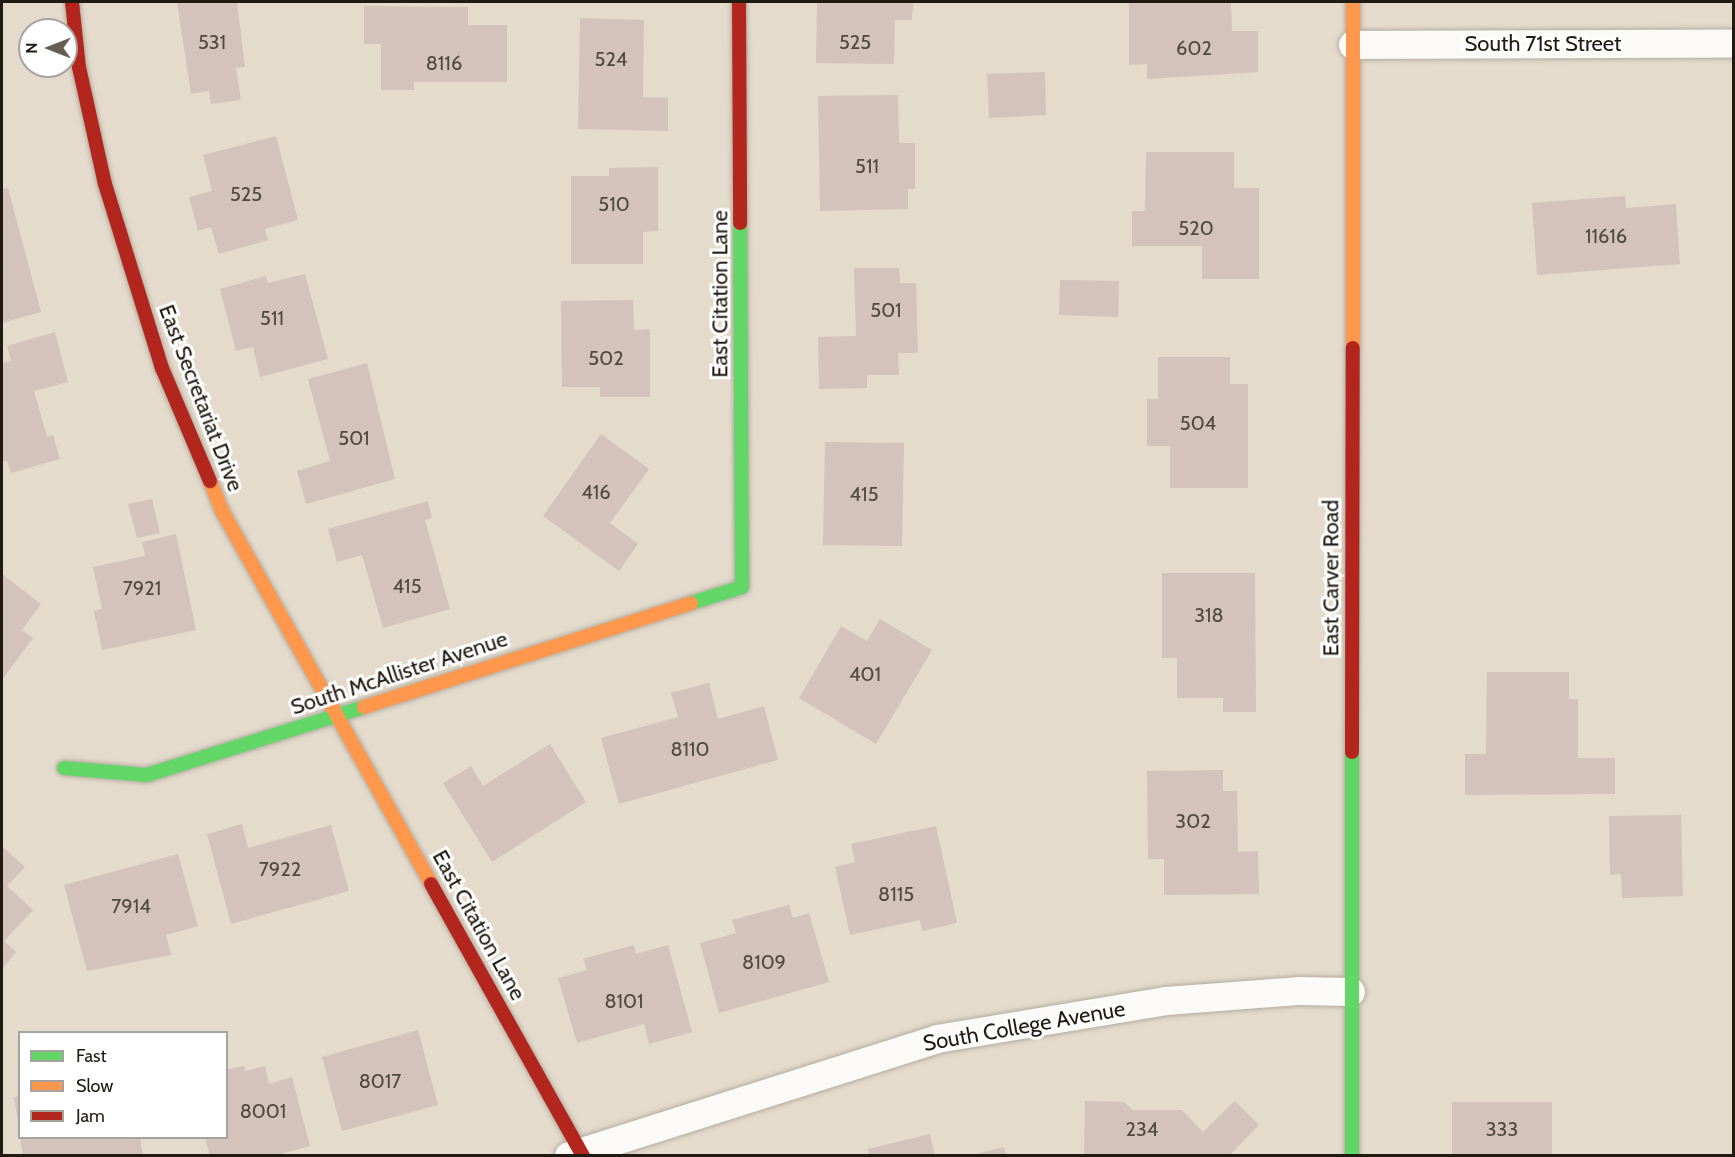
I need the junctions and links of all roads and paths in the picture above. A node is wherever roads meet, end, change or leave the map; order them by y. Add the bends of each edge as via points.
1 (72, 2) edge
2 (739, 2) edge
3 (1353, 2) edge
4 (1734, 44) edge
5 (1353, 45) junction
6 (742, 587) joint
7 (338, 715) junction
8 (64, 768) dead end
9 (1351, 992) junction
10 (578, 1154) edge
11 (1352, 1155) edge

1 - 7 street, East Secretariat Drive via 79,67 105,184 162,368 222,512
2 - 6 street, East Citation Lane
3 - 5 street, East Carver Road
4 - 5 street, South 71st Street
5 - 9 street, East Carver Road
6 - 7 street, South McAllister Avenue
7 - 8 street, South McAllister Avenue via 147,775
7 - 10 street, East Citation Lane
9 - 10 street, South College Avenue via 1166,1001 937,1039
9 - 11 street, East Carver Road

